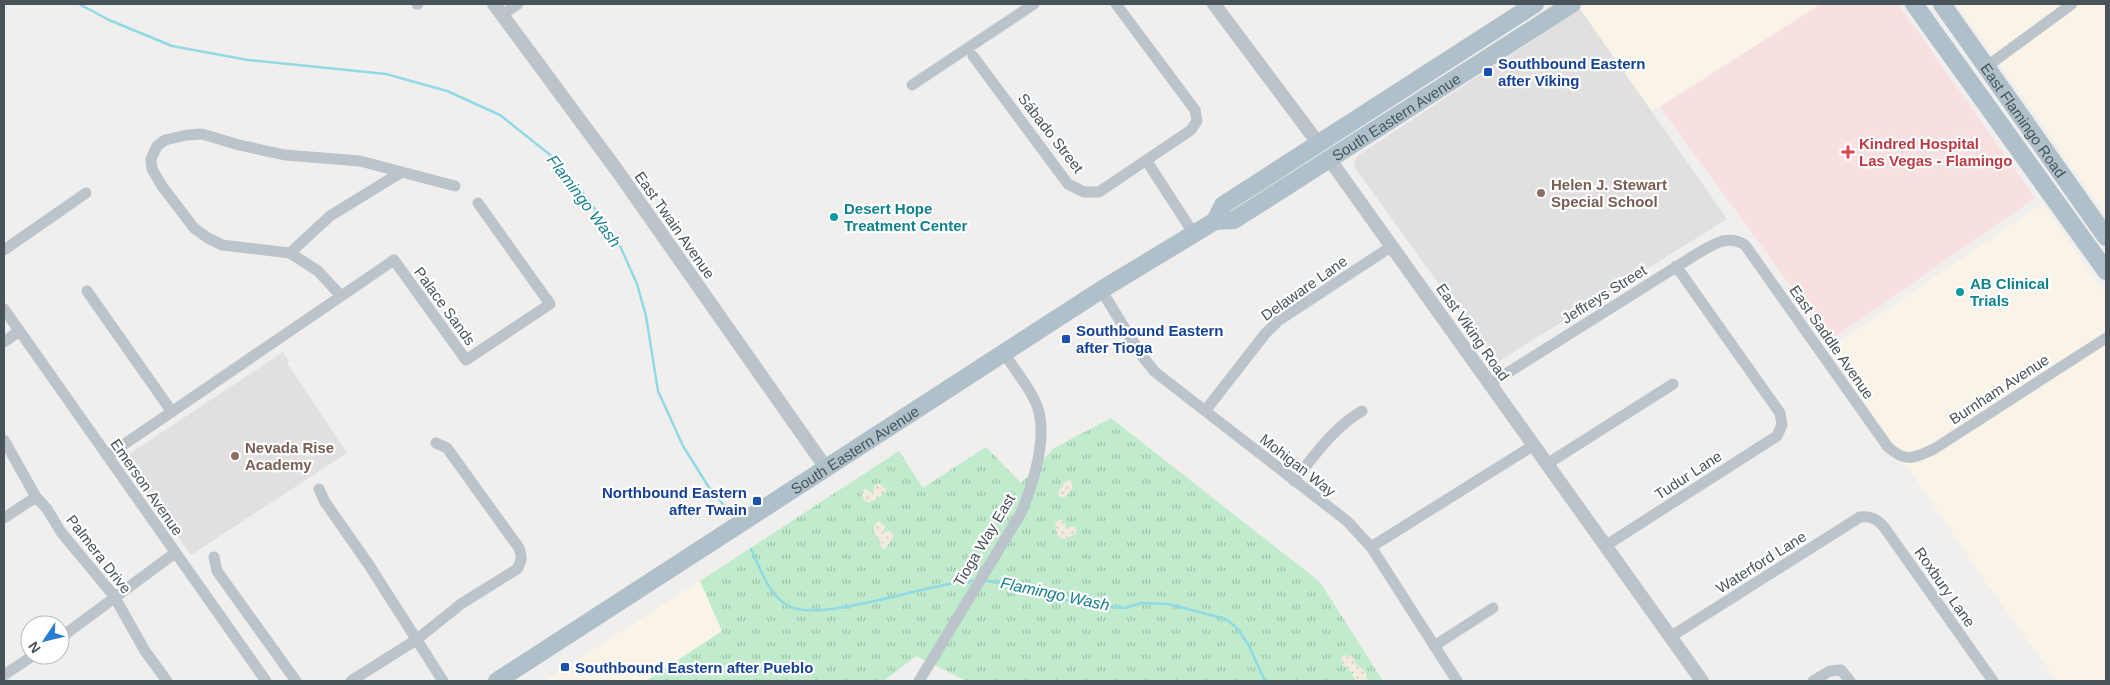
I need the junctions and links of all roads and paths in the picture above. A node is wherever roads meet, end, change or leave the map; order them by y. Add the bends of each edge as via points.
1 (518, 4) edge
2 (1034, 4) edge
3 (1116, 4) edge
4 (1214, 4) edge
5 (1535, 4) edge
6 (1572, 4) edge
7 (1914, 4) edge
8 (1942, 4) edge
9 (2072, 4) edge
10 (498, 9) edge
11 (1935, 31) junction
12 (973, 56) dead end
13 (1986, 67) junction
14 (1969, 79) junction
15 (912, 85) dead end
16 (2028, 126) junction
17 (1318, 143) junction
18 (1146, 160) junction
19 (1330, 160) junction
20 (400, 173) junction
21 (455, 186) dead end
22 (86, 193) dead end
23 (478, 203) dead end
24 (1215, 221) junction
25 (1194, 234) junction
26 (2106, 237) edge
27 (1737, 240) joint
28 (1392, 246) junction
29 (4, 250) edge
30 (290, 253) junction
31 (1676, 266) junction
32 (2106, 271) edge
33 (1101, 290) junction
34 (87, 291) dead end
35 (341, 296) junction
36 (4, 309) edge
37 (19, 331) junction
38 (2106, 338) edge
39 (4, 342) edge
40 (1004, 353) junction
41 (1490, 384) junction
42 (1673, 384) dead end
43 (1362, 410) dead end
44 (1205, 411) junction
45 (172, 412) junction
46 (4, 440) edge
47 (436, 443) dead end
48 (1534, 445) junction
49 (107, 456) junction
50 (1904, 458) joint
51 (1547, 464) junction
52 (826, 468) junction
53 (1294, 481) junction
54 (319, 490) dead end
55 (36, 497) junction
56 (1868, 516) joint
57 (4, 518) edge
58 (1605, 546) junction
59 (1371, 547) junction
60 (175, 553) junction
61 (214, 557) dead end
62 (114, 596) junction
63 (1493, 608) dead end
64 (70, 630) edge
65 (1670, 637) junction
66 (416, 640) junction
67 (1434, 646) junction
68 (20, 664) edge
69 (4, 675) edge
70 (167, 681) edge
71 (266, 681) edge
72 (296, 681) edge
73 (350, 681) edge
74 (443, 681) edge
75 (496, 681) edge
76 (919, 681) edge
77 (1457, 681) edge
78 (1702, 681) edge
79 (1813, 681) edge
80 (1850, 681) edge
81 (1993, 681) edge

1 - 10 street
2 - 15 street
3 - 18 street, Sábado Street via 1196,110 1197,120 1191,130
4 - 17 street, East Viking Road
5 - 17 main road, South Eastern Avenue
6 - 19 main road, South Eastern Avenue
7 - 11 main road, East Flamingo Road
8 - 13 main road, East Flamingo Road
9 - 13 street
10 - 52 street, East Twain Avenue via 616,169
11 - 13 main road via 1952,35 1974,64
11 - 14 main road, East Flamingo Road
12 - 18 street, Sábado Street via 1068,184 1084,192 1099,192
13 - 16 main road, East Flamingo Road
14 - 16 main road via 1987,83 2004,106
14 - 32 main road, East Flamingo Road
16 - 26 main road, East Flamingo Road
17 - 19 street, East Viking Road
17 - 24 main road, South Eastern Avenue via 1223,205
18 - 25 street
19 - 24 main road, South Eastern Avenue via 1234,220
19 - 28 street, East Viking Road
20 - 21 street
20 - 30 street via 330,216
20 - 30 street via 360,161 285,155 202,134 165,140 157,146 151,159 152,169 194,228 222,245
22 - 29 street
23 - 35 street, Palace Sands via 550,304 466,360 394,260
24 - 25 main road, South Eastern Avenue
25 - 33 main road, South Eastern Avenue
27 - 31 street, Jeffreys Street via 1719,241
27 - 50 street, East Saddle Avenue via 1745,245 1888,448
28 - 41 street, East Viking Road
28 - 44 street, Delaware Lane via 1278,321
30 - 35 street via 318,271
31 - 41 street, Jeffreys Street
31 - 58 street, Tudur Lane via 1780,414 1782,425 1777,436
33 - 40 main road, South Eastern Avenue
33 - 44 street, Mohigan Way via 1155,372
34 - 45 street
35 - 45 street
36 - 37 street, Emerson Avenue
37 - 39 street
37 - 49 street, Emerson Avenue
38 - 50 street, Burnham Avenue via 1934,449 1916,458
40 - 52 main road, South Eastern Avenue
40 - 76 street, Tioga Way East via 1039,412 1041,437 1032,486 1021,512
41 - 48 street, East Viking Road
42 - 51 street
43 - 53 street via 1330,435
44 - 53 street, Mohigan Way
45 - 49 street
46 - 55 street, Palmera Drive
47 - 66 street via 447,448 519,548 522,557 517,569 461,604
48 - 51 street, East Viking Road
48 - 59 street
49 - 60 street, Emerson Avenue
51 - 58 street, East Viking Road
52 - 75 main road, South Eastern Avenue
53 - 59 street, Mohigan Way via 1347,521
54 - 66 street
55 - 57 street
55 - 62 street, Palmera Drive
56 - 65 street, Waterford Lane via 1860,517
56 - 81 street, Roxbury Lane via 1877,519 1884,527
58 - 65 street, East Viking Road
59 - 67 street, Mohigan Way
60 - 62 street
60 - 71 street, Emerson Avenue
61 - 72 street via 217,572
62 - 64 street
62 - 70 street, Palmera Drive via 145,651
63 - 67 street
65 - 78 street, East Viking Road
66 - 73 street
66 - 74 street
67 - 77 street, Mohigan Way
68 - 69 street
79 - 80 street via 1830,671 1841,670

